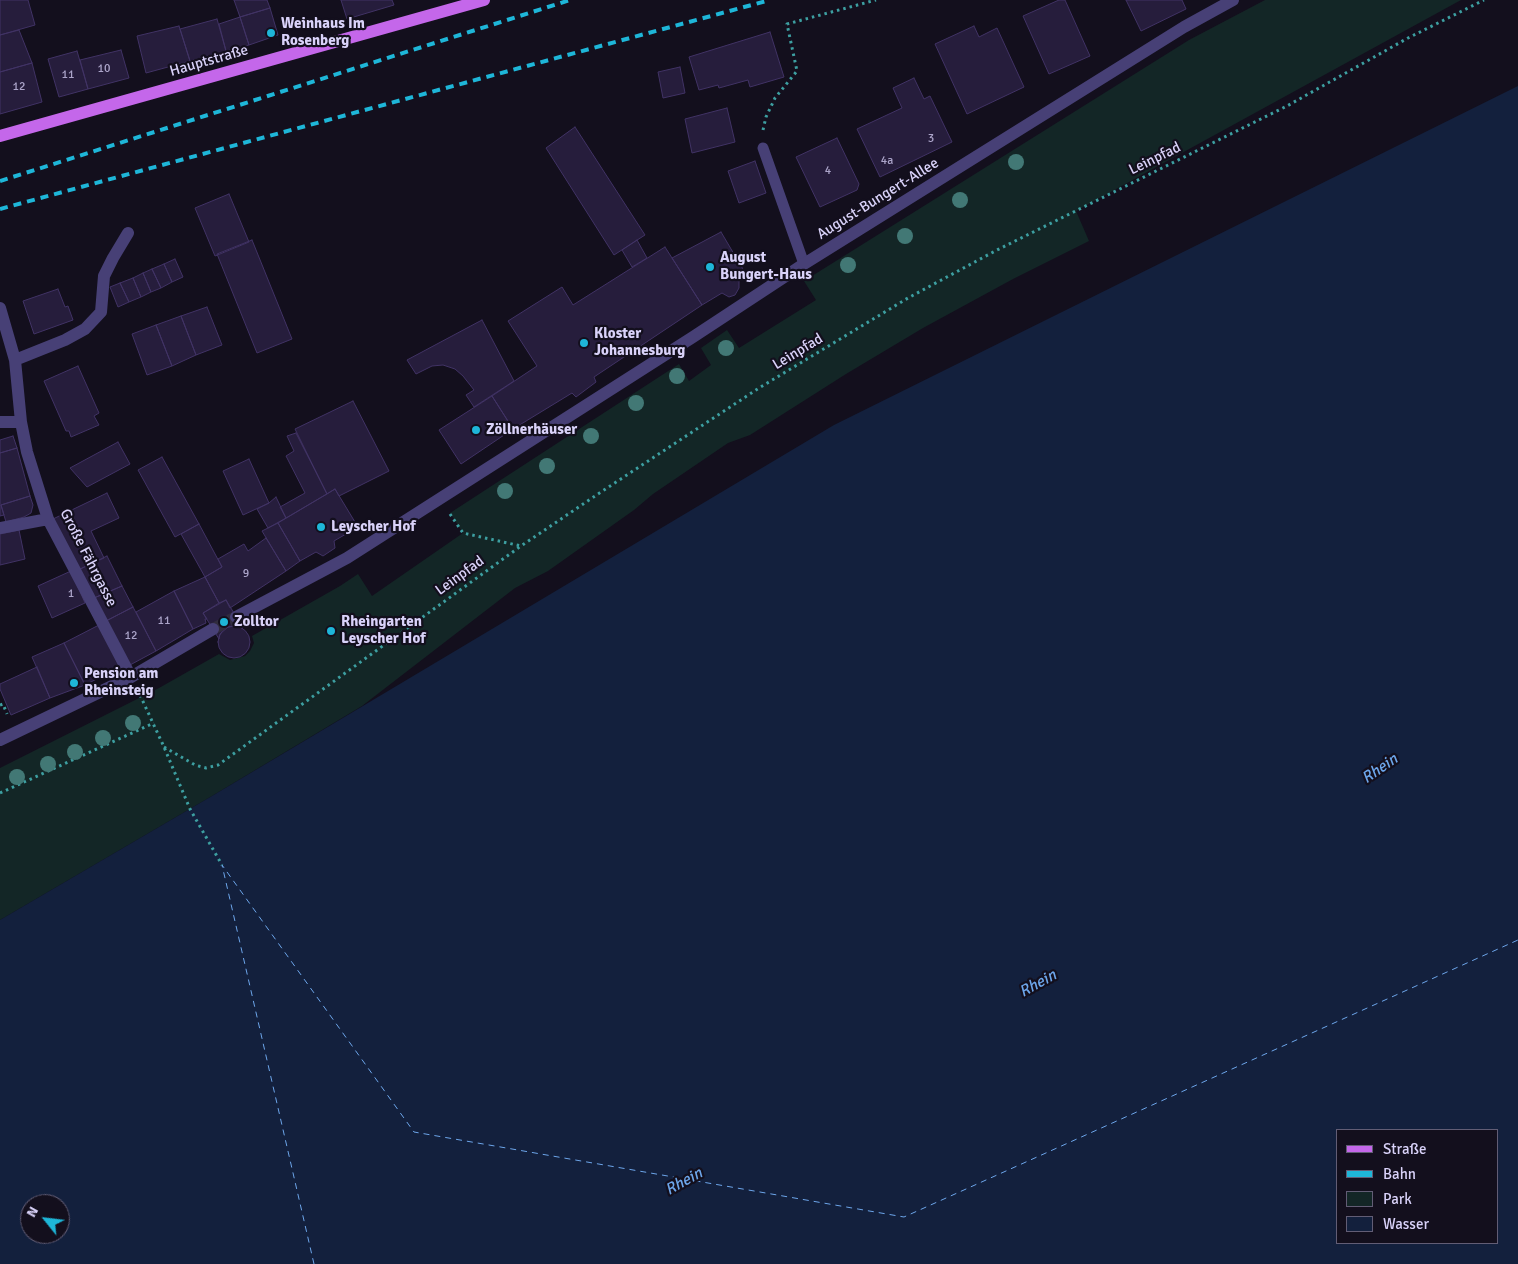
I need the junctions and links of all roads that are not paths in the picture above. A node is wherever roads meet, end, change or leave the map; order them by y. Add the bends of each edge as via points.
1 (484, 0) edge
2 (1233, 0) edge
3 (0, 136) edge
4 (764, 148) road end
5 (128, 233) dead end
6 (804, 264) junction
7 (0, 308) edge
8 (15, 360) junction
9 (0, 422) edge
10 (22, 422) junction
11 (48, 519) junction
12 (0, 528) edge
13 (236, 617) tunnel mouth
14 (213, 630) tunnel mouth
15 (130, 677) junction
16 (0, 740) edge

1 - 3 main road, Hauptstraße
2 - 6 street, August-Bungert-Allee via 1184,27
4 - 6 lane
5 - 8 street via 104,276 101,312 85,329
6 - 13 street, August-Bungert-Allee via 347,558
7 - 8 street, Große Fährgasse
8 - 10 street, Große Fährgasse
9 - 10 street
10 - 11 street, Große Fährgasse via 27,452
11 - 12 street
11 - 15 street, Große Fährgasse
14 - 15 street
15 - 16 street

